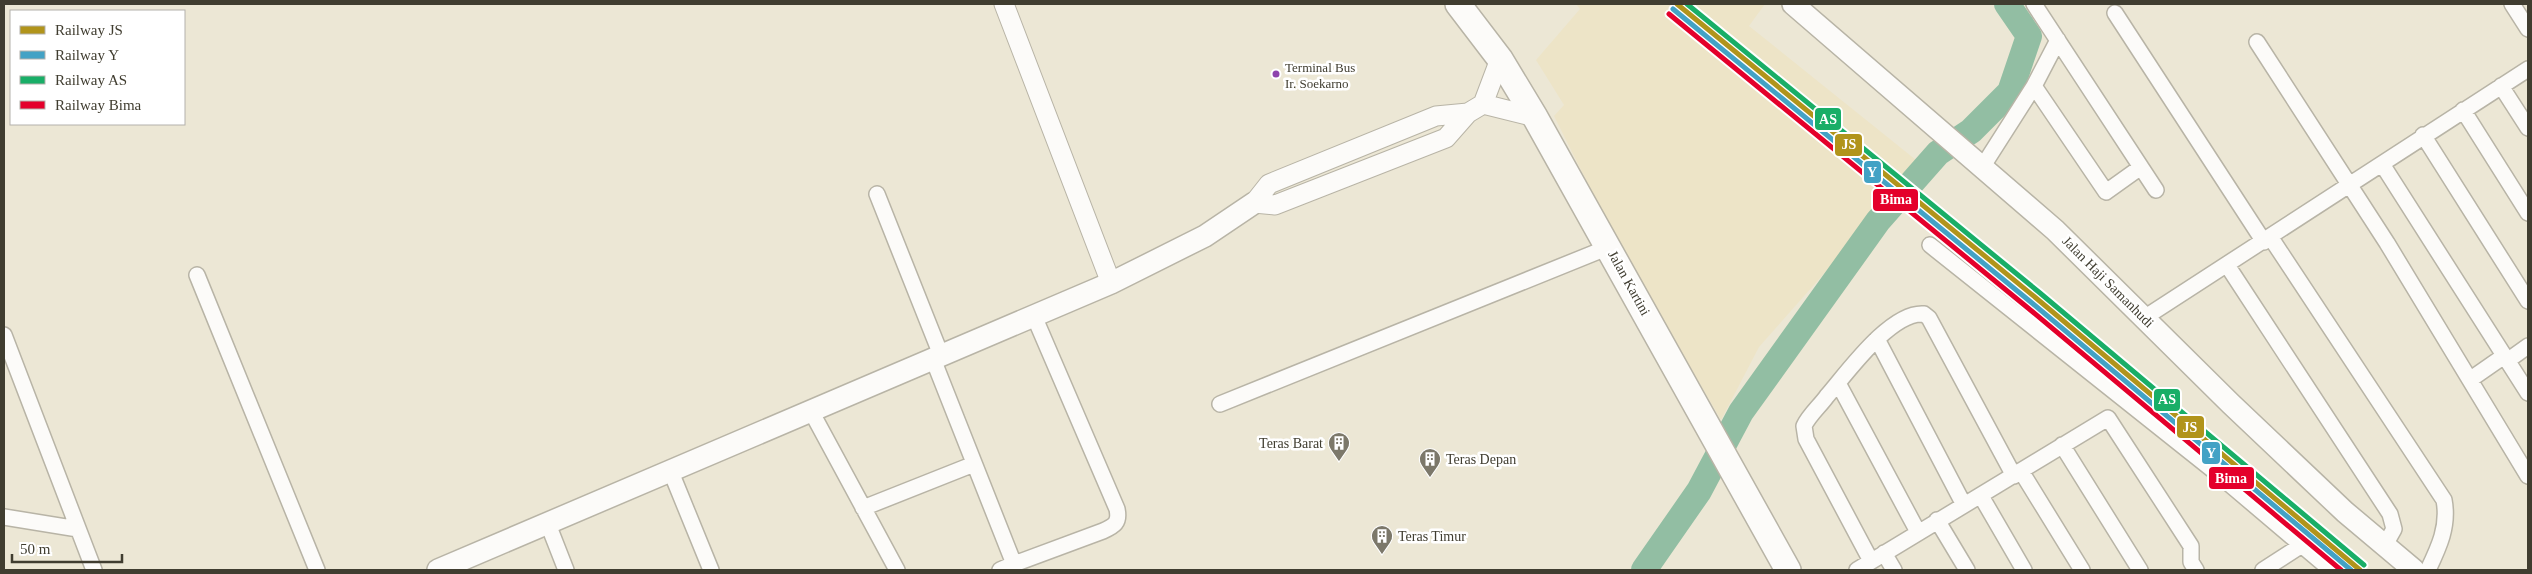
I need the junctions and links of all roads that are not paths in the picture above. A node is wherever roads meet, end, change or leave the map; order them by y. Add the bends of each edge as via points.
1 (1004, 4) edge
2 (1458, 4) edge
3 (1793, 4) edge
4 (2034, 4) edge
5 (2512, 4) edge
6 (2115, 13) dead end
7 (2528, 29) edge
8 (2058, 40) junction
9 (2257, 42) dead end
10 (1500, 58) junction
11 (2528, 69) edge
12 (2034, 86) junction
13 (2501, 86) junction
14 (1476, 108) junction
15 (2463, 110) junction
16 (1436, 116) junction
17 (1535, 117) junction
18 (2528, 128) edge
19 (2423, 135) junction
20 (1446, 138) junction
21 (2382, 164) junction
22 (1983, 166) junction
23 (2141, 167) junction
24 (2350, 186) junction
25 (2156, 190) dead end
26 (877, 194) dead end
27 (1254, 203) junction
28 (2528, 213) edge
29 (2268, 240) junction
30 (1930, 245) dead end
31 (1609, 247) junction
32 (2226, 265) junction
33 (197, 275) dead end
34 (1111, 283) junction
35 (2528, 301) edge
36 (1034, 316) junction
37 (2144, 318) junction
38 (4, 335) edge
39 (1877, 339) junction
40 (2528, 346) edge
41 (937, 357) junction
42 (2506, 359) junction
43 (2471, 379) junction
44 (1838, 383) junction
45 (2528, 393) edge
46 (1220, 404) dead end
47 (2130, 404) junction
48 (812, 411) junction
49 (2108, 418) junction
50 (2062, 445) junction
51 (974, 464) junction
52 (671, 472) junction
53 (2018, 473) junction
54 (2528, 476) edge
55 (1981, 496) junction
56 (1964, 505) junction
57 (863, 508) junction
58 (4, 517) edge
59 (1937, 520) junction
60 (548, 524) junction
61 (78, 530) junction
62 (1918, 532) junction
63 (2302, 545) junction
64 (2385, 545) junction
65 (1877, 557) junction
66 (1014, 564) junction
67 (94, 570) edge
68 (317, 570) edge
69 (438, 570) edge
70 (566, 570) edge
71 (711, 570) edge
72 (897, 570) edge
73 (1000, 570) edge
74 (1788, 570) edge
75 (1857, 570) edge
76 (1894, 570) edge
77 (1967, 570) edge
78 (2024, 570) edge
79 (2082, 570) edge
80 (2140, 570) edge
81 (2196, 570) edge
82 (2263, 570) edge
83 (2331, 570) edge
84 (2414, 570) edge
85 (2428, 570) edge

1 - 34 street
2 - 10 highway, Jalan Kartini
3 - 22 main road, Jalan Haji Samanhudi
4 - 8 street
5 - 7 street
6 - 29 street
8 - 12 street
8 - 23 street
9 - 24 street
10 - 14 street
10 - 17 highway, Jalan Kartini
11 - 13 street
12 - 22 street
12 - 23 street via 2106,192
13 - 15 street
13 - 18 street
14 - 16 street
14 - 17 street
14 - 20 street
15 - 19 street
15 - 28 street
16 - 20 street
16 - 27 street via 1269,184
17 - 31 highway, Jalan Kartini
19 - 21 street
19 - 35 street
20 - 27 street via 1275,205
21 - 24 street
21 - 42 street
22 - 37 main road, Jalan Haji Samanhudi via 2055,230
23 - 25 street
24 - 29 street
24 - 43 street
26 - 41 street
27 - 34 main road via 1204,236
29 - 32 street
29 - 85 street via 2444,500 2446,523
30 - 47 street
31 - 46 street
31 - 74 highway, Jalan Kartini
32 - 37 street
32 - 64 street via 2390,514 2394,529
33 - 68 street
34 - 36 main road
36 - 41 main road
36 - 66 street via 1117,509 1118,518 1114,526
37 - 64 main road, Jalan Haji Samanhudi via 2345,512
38 - 61 street
39 - 44 street
39 - 53 street via 1910,317 1927,316
39 - 56 street
40 - 42 street
41 - 48 main road
41 - 51 street
42 - 43 street
42 - 45 street
43 - 54 street
44 - 62 street
44 - 65 street via 1806,422 1804,431
47 - 49 street
47 - 63 street
48 - 52 main road
48 - 57 street
49 - 50 street
49 - 81 street via 2191,546 2191,559
50 - 53 street
50 - 80 street
51 - 57 street
51 - 66 street
52 - 60 main road
52 - 71 street
53 - 55 street
53 - 79 street
55 - 56 street
55 - 78 street
56 - 59 street
57 - 72 street
58 - 61 street
59 - 62 street
59 - 77 street
60 - 69 main road
60 - 70 street
61 - 67 street
62 - 65 street
63 - 82 street
63 - 83 street
64 - 84 main road, Jalan Haji Samanhudi
65 - 75 street
65 - 76 street
66 - 73 street

